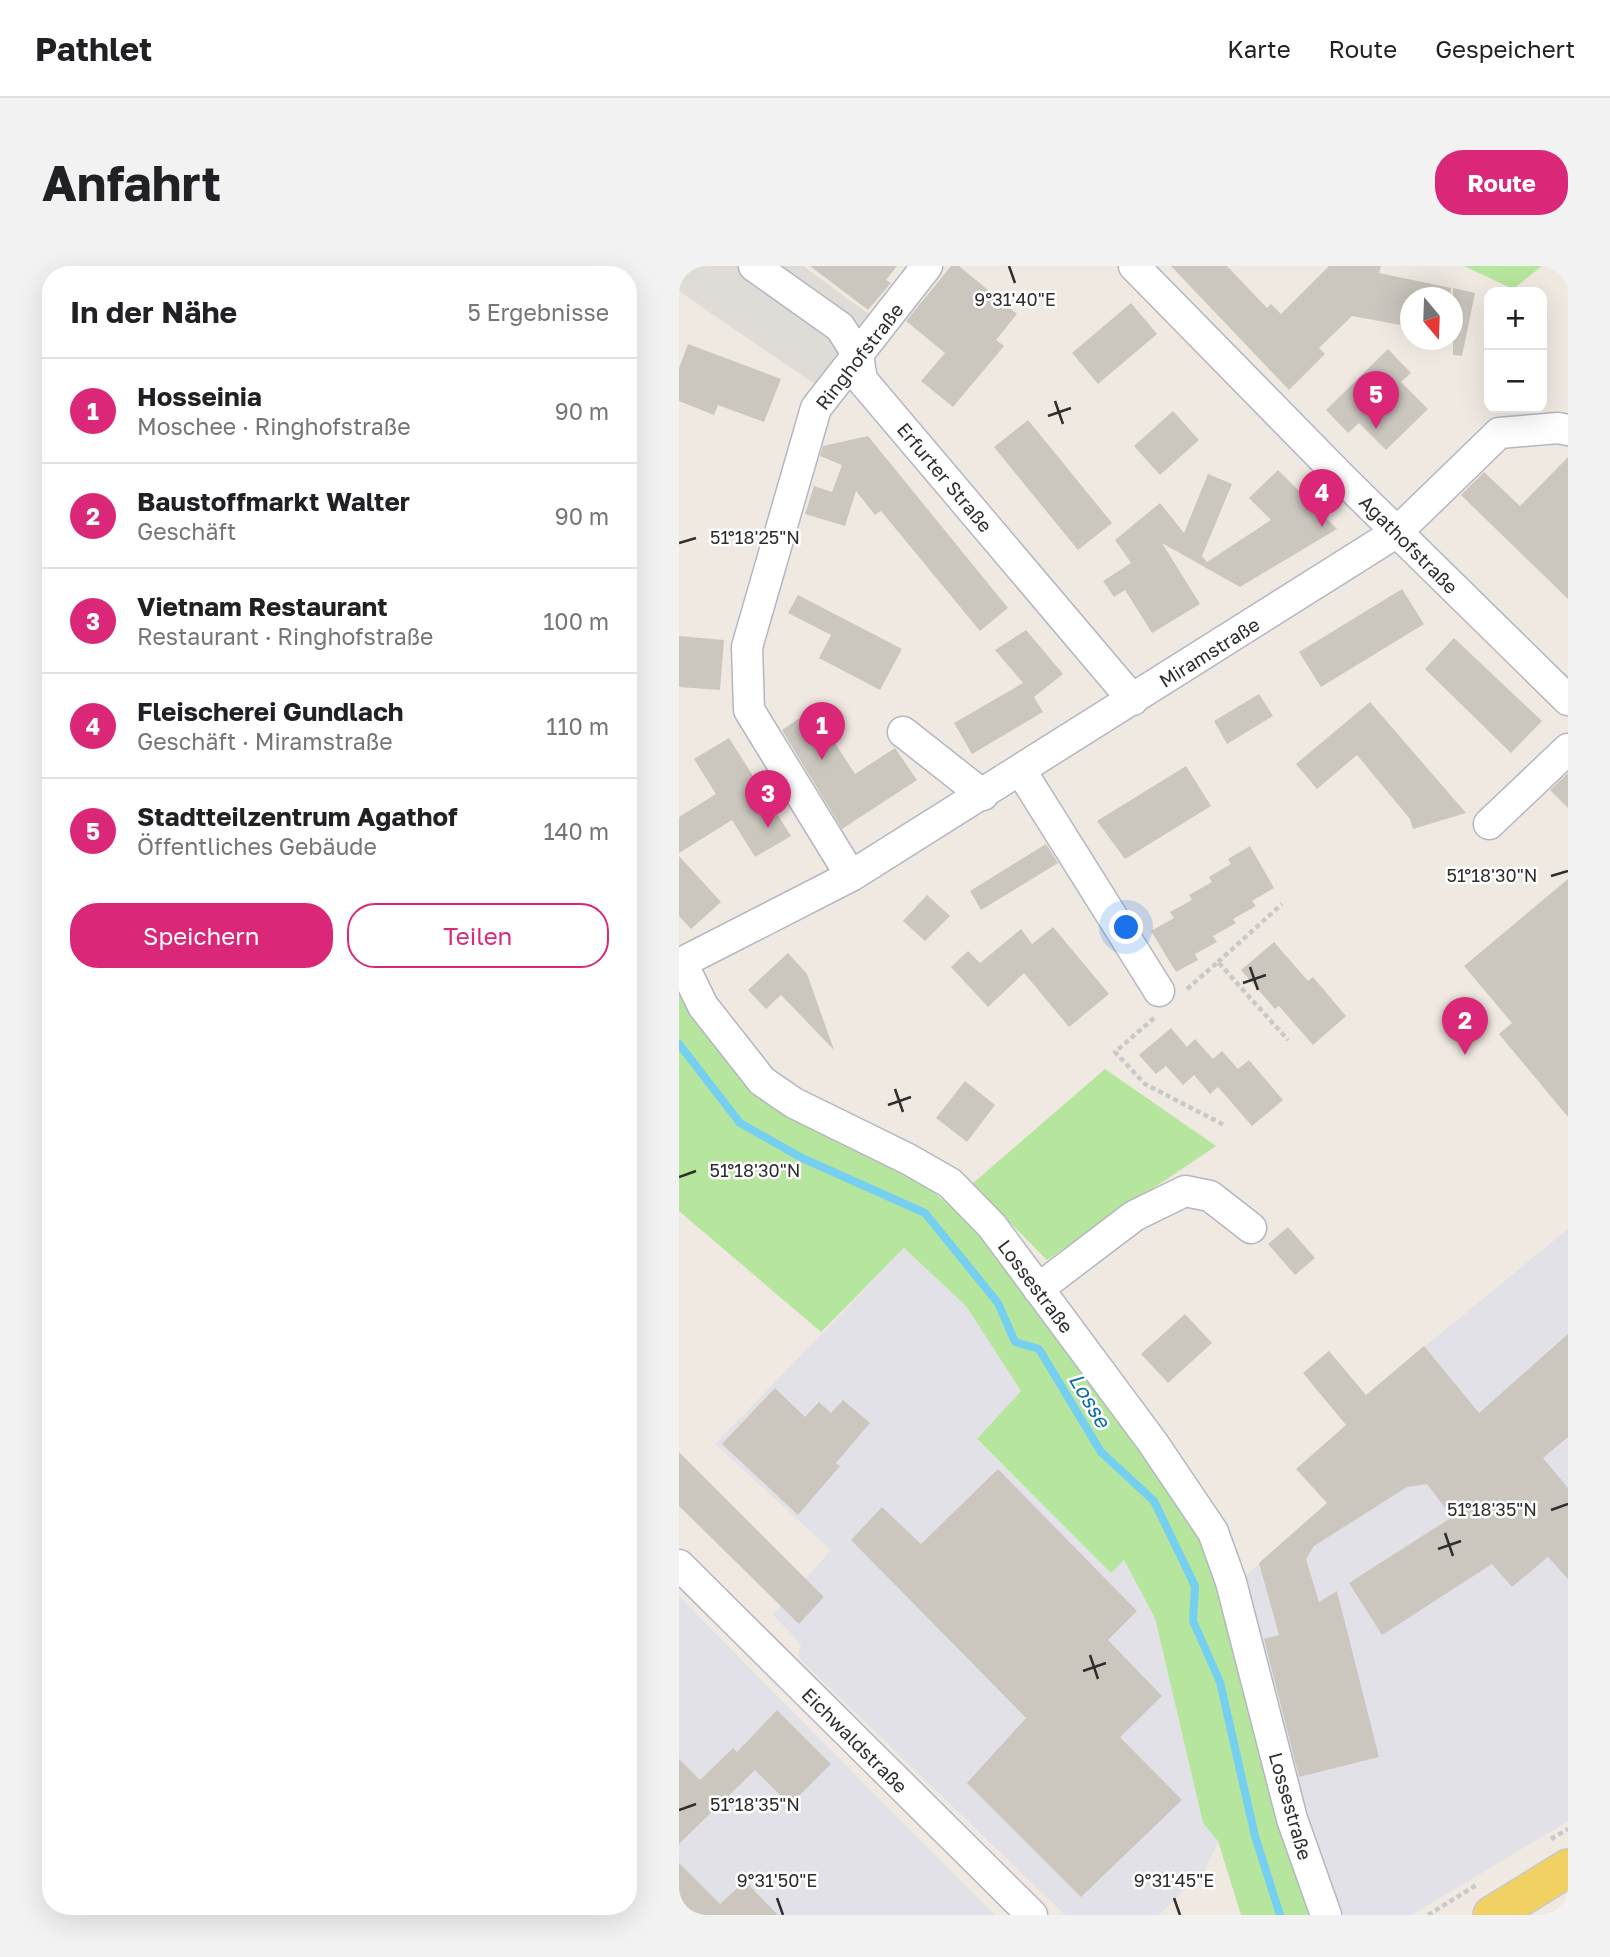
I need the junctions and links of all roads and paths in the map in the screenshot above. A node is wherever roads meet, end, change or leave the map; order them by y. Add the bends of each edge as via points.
1 (754, 266) edge
2 (927, 266) edge
3 (1134, 266) edge
4 (856, 350) junction
5 (1568, 430) edge
6 (1397, 532) junction
7 (1568, 699) edge
8 (1133, 700) junction
9 (902, 732) dead end
10 (1568, 749) edge
11 (1021, 771) junction
12 (983, 795) junction
13 (1489, 824) dead end
14 (851, 876) junction
15 (1282, 904) dead end
16 (1218, 962) junction
17 (681, 964) edge
18 (1167, 999) junction
19 (1289, 1040) dead end
20 (1224, 1125) dead end
21 (1251, 1228) dead end
22 (1038, 1289) junction
23 (679, 1565) edge
24 (1568, 1868) edge
25 (1032, 1915) edge
26 (1326, 1915) edge
27 (1492, 1915) edge

1 - 4 street, Erfurter Straße via 840,327
2 - 4 street, Ringhofstraße
3 - 6 street, Agathofstraße
4 - 8 street, Erfurter Straße via 862,380
4 - 14 street, Ringhofstraße via 816,408 747,647 749,710
5 - 6 street, Miramstraße via 1499,433
6 - 7 street, Agathofstraße
6 - 8 street, Miramstraße
8 - 11 street, Miramstraße
9 - 12 street
10 - 13 street
11 - 12 street, Miramstraße
11 - 18 street
12 - 14 street, Miramstraße
14 - 17 street, Miramstraße
15 - 16 path
16 - 18 path
16 - 19 path
17 - 22 street, Lossestraße via 703,1006 762,1081 794,1103 950,1183 992,1226
18 - 20 path via 1115,1052 1146,1084
21 - 22 street via 1210,1196 1185,1191 1135,1216
22 - 26 street, Lossestraße via 1213,1532 1231,1582 1292,1819
23 - 25 street, Eichwaldstraße
24 - 27 main road

